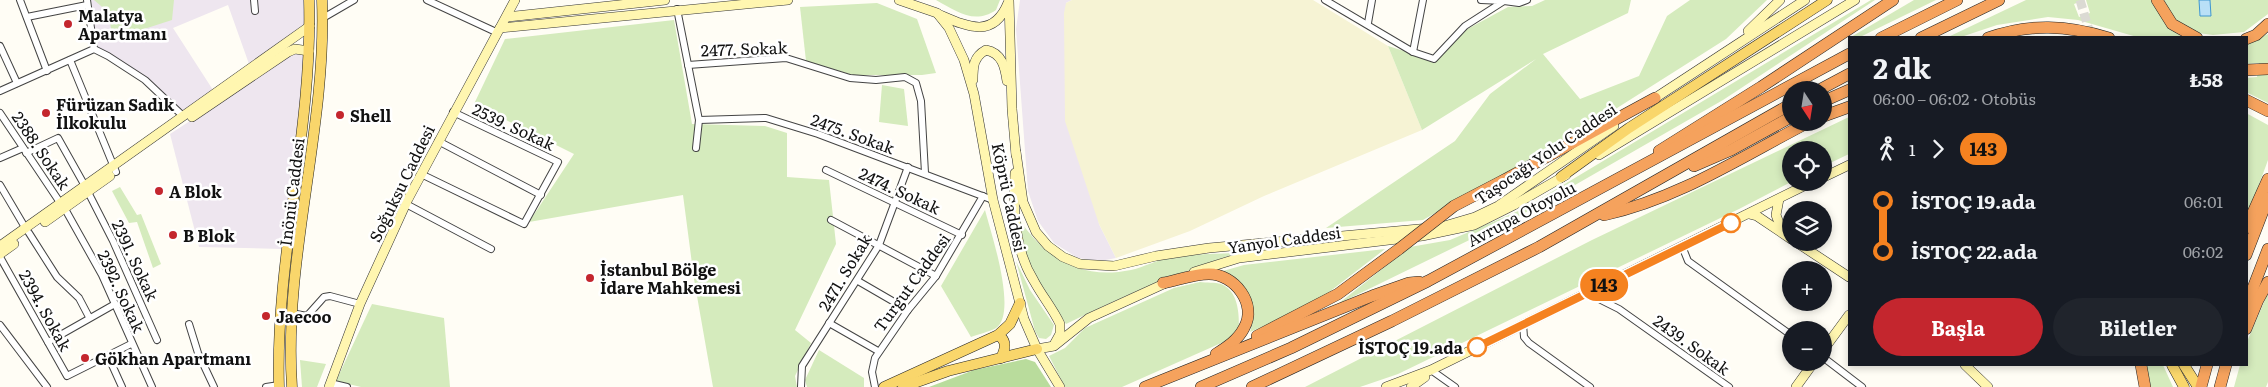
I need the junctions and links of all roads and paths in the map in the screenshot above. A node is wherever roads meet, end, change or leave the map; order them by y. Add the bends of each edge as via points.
1 (20, 0) edge
2 (254, 0) edge
3 (309, 0) edge
4 (322, 0) edge
5 (354, 0) edge
6 (426, 0) edge
7 (515, 0) edge
8 (665, 0) edge
9 (788, 0) edge
10 (899, 0) edge
11 (917, 0) edge
12 (1009, 0) edge
13 (1325, 0) edge
14 (1372, 0) edge
15 (1422, 0) edge
16 (1480, 0) edge
17 (1527, 0) edge
18 (1780, 0) edge
19 (1805, 0) edge
20 (1827, 0) edge
21 (1855, 0) edge
22 (1893, 0) edge
23 (1957, 0) edge
24 (1998, 0) edge
25 (2157, 0) edge
26 (636, 1) edge
27 (87, 2) edge
28 (1504, 2) junction
29 (677, 9) junction
30 (255, 11) dead end
31 (937, 13) junction
32 (28, 17) junction
33 (507, 17) junction
34 (323, 18) junction
35 (1368, 23) junction
36 (2268, 24) edge
37 (310, 26) junction
38 (498, 30) junction
39 (1885, 36) edge
40 (1925, 36) edge
41 (1994, 36) edge
42 (2103, 36) edge
43 (2193, 36) edge
44 (2248, 37) edge
45 (1736, 44) junction
46 (0, 46) edge
47 (94, 50) junction
48 (309, 51) junction
49 (1413, 52) junction
50 (1848, 55) edge
51 (70, 60) junction
52 (688, 65) junction
53 (2268, 69) edge
54 (2251, 70) edge
55 (47, 71) junction
56 (1848, 75) edge
57 (1832, 83) edge
58 (17, 84) junction
59 (1848, 90) edge
60 (0, 91) edge
61 (974, 94) junction
62 (1832, 97) edge
63 (1654, 98) junction
64 (2248, 101) edge
65 (1848, 106) edge
66 (1012, 109) junction
67 (1782, 109) edge
68 (2248, 109) edge
69 (2268, 111) edge
70 (453, 112) junction
71 (0, 113) edge
72 (1832, 113) edge
73 (183, 116) junction
74 (2268, 117) edge
75 (699, 120) junction
76 (1782, 122) edge
77 (1791, 131) edge
78 (438, 141) junction
79 (696, 148) dead end
80 (25, 151) junction
81 (1016, 152) junction
82 (0, 158) edge
83 (1848, 165) edge
84 (908, 167) junction
85 (115, 169) junction
86 (826, 170) dead end
87 (1670, 172) junction
88 (925, 173) junction
89 (1832, 173) edge
90 (421, 174) junction
91 (1561, 177) junction
92 (1619, 179) junction
93 (2268, 179) edge
94 (0, 185) edge
95 (86, 189) junction
96 (1795, 191) edge
97 (541, 195) junction
98 (983, 196) junction
99 (2268, 198) edge
100 (1779, 199) junction
101 (993, 200) junction
102 (896, 203) junction
103 (406, 204) junction
104 (63, 206) junction
105 (1749, 214) junction
106 (1593, 217) junction
107 (831, 220) dead end
108 (2248, 224) edge
109 (28, 231) junction
110 (1782, 231) edge
111 (1782, 233) edge
112 (962, 235) junction
113 (878, 245) junction
114 (0, 246) edge
115 (1682, 246) junction
116 (2268, 248) edge
117 (491, 249) dead end
118 (2248, 250) edge
119 (1810, 251) edge
120 (0, 255) edge
121 (936, 276) junction
122 (1848, 276) edge
123 (858, 281) junction
124 (1428, 281) junction
125 (2268, 282) edge
126 (1163, 283) junction
127 (1587, 293) junction
128 (2248, 301) edge
129 (1020, 302) junction
130 (115, 304) junction
131 (360, 304) junction
132 (908, 310) junction
133 (291, 314) junction
134 (1848, 316) edge
135 (90, 318) junction
136 (829, 323) junction
137 (189, 324) dead end
138 (1523, 324) junction
139 (2248, 324) edge
140 (0, 325) edge
141 (1782, 329) edge
142 (998, 334) junction
143 (1832, 338) edge
144 (157, 340) dead end
145 (48, 342) junction
146 (132, 344) junction
147 (1054, 346) junction
148 (1037, 349) junction
149 (878, 351) junction
150 (1216, 354) junction
151 (108, 356) junction
152 (1001, 358) junction
153 (1832, 364) edge
154 (1966, 366) edge
155 (2141, 366) edge
156 (2173, 366) edge
157 (2185, 366) edge
158 (2207, 366) edge
159 (2226, 366) edge
160 (2232, 366) edge
161 (1431, 370) junction
162 (1808, 371) edge
163 (1179, 373) junction
164 (2221, 384) edge
165 (329, 385) edge
166 (2201, 385) edge
167 (279, 386) edge
168 (47, 387) edge
169 (122, 387) edge
170 (152, 387) edge
171 (214, 387) edge
172 (266, 387) edge
173 (292, 387) edge
174 (347, 387) edge
175 (801, 387) edge
176 (875, 387) edge
177 (884, 387) edge
178 (903, 387) edge
179 (1060, 387) edge
180 (1145, 387) edge
181 (1201, 387) edge
182 (1252, 387) edge
183 (1386, 387) edge
184 (1411, 387) edge
185 (1456, 387) edge
186 (1590, 387) edge
187 (1729, 387) edge
188 (1796, 387) edge
189 (1862, 387) edge
190 (1988, 387) edge
191 (2145, 387) edge
192 (2184, 387) edge

1 - 32 street
2 - 30 street
3 - 37 main road, İnönü Caddesi
4 - 34 main road, İnönü Caddesi
5 - 34 street
6 - 38 street
7 - 33 main road, Soğuksu Caddesi
8 - 26 main road
9 - 29 main road
10 - 31 main road
11 - 31 main road
12 - 31 main road via 1002,17 989,26 965,26
12 - 66 main road, Köprü Caddesi
13 - 35 street
14 - 35 street
15 - 49 street
16 - 28 street
17 - 28 street
18 - 45 main road
19 - 45 main road
20 - 91 main road via 1629,128
21 - 91 main road, Yanyol Caddesi
22 - 92 highway via 1680,136
23 - 39 highway
24 - 40 highway
25 - 43 highway via 2172,24
26 - 33 main road
27 - 32 street
27 - 47 street
28 - 49 street via 1465,26 1434,59
29 - 38 main road
29 - 52 street
31 - 61 main road, Köprü Caddesi via 957,42
32 - 55 street
33 - 38 main road, Soğuksu Caddesi
34 - 133 main road, İnönü Caddesi via 316,110
35 - 49 street
36 - 44 highway
37 - 48 main road, İnönü Caddesi
37 - 73 main road
38 - 70 main road, Soğuksu Caddesi
41 - 42 highway via 2043,26
45 - 63 main road, Taşocağı Yolu Caddesi
46 - 58 street
47 - 51 street
47 - 73 street via 146,80
48 - 85 main road via 295,49 288,52
48 - 167 main road, İnönü Caddesi via 279,331
50 - 92 highway, Avrupa Otoyolu
51 - 55 street
51 - 85 street
52 - 75 street
52 - 88 street, 2477. Sokak via 786,58 850,78 905,77 916,83 921,101
53 - 54 highway
55 - 58 street
56 - 57 highway
58 - 60 street
59 - 62 highway
61 - 66 main road via 974,62 982,52 991,51 1003,64
61 - 101 main road, Köprü Caddesi
63 - 81 main road, Taşocağı Yolu Caddesi via 1498,206 1475,217 1442,226 1182,251 1114,266 1080,264 1048,246 1036,232 1026,210
63 - 150 highway, bridge via 1454,206 1338,294
64 - 69 highway
65 - 72 highway
66 - 81 main road, Köprü Caddesi
67 - 87 highway
68 - 74 highway
70 - 78 main road, Soğuksu Caddesi
70 - 97 street, 2539. Sokak via 558,162
71 - 80 street, 2388. Sokak
73 - 85 main road
75 - 79 street
75 - 84 street, 2475. Sokak via 766,118
76 - 87 highway via 1731,150
77 - 106 highway via 1670,193 1631,208
78 - 90 main road, Soğuksu Caddesi
78 - 97 street
80 - 82 street
80 - 95 street, 2391. Sokak via 58,138
80 - 104 street, 2388. Sokak
81 - 147 main road, Köprü Caddesi via 1014,214 1018,241 1030,274 1060,324 1060,334
83 - 89 main road
84 - 88 street, 2475. Sokak
84 - 102 street, 2471. Sokak
85 - 95 main road
86 - 102 street, 2474. Sokak
87 - 106 highway
88 - 98 street, 2475. Sokak
90 - 97 street, 2539. Sokak via 524,224
90 - 103 main road, Soğuksu Caddesi
91 - 126 main road, Yanyol Caddesi via 1514,205 1465,228 1239,258
92 - 124 highway, Avrupa Otoyolu
93 - 108 highway
94 - 109 street
95 - 104 main road
95 - 144 street, 2391. Sokak
96 - 100 main road
98 - 101 street, 2475. Sokak
98 - 112 street, Turgut Caddesi
99 - 118 highway
100 - 105 main road
100 - 110 main road via 1776,215
101 - 129 main road, Köprü Caddesi
102 - 112 street, 2474. Sokak
102 - 113 street, 2471. Sokak
103 - 117 street
103 - 131 main road, Soğuksu Caddesi
104 - 109 main road
104 - 130 street, 2392. Sokak
105 - 111 main road
105 - 115 main road
106 - 182 highway via 1458,289
107 - 113 street
109 - 114 main road
109 - 120 main road
109 - 135 street via 57,277 79,298
112 - 121 street, Turgut Caddesi
113 - 121 street
113 - 123 street, 2471. Sokak
115 - 127 main road
115 - 141 street via 1688,261
116 - 128 highway
119 - 122 main road
120 - 145 street, 2394. Sokak
121 - 132 street, Turgut Caddesi
123 - 132 street
123 - 136 street, 2471. Sokak
124 - 163 highway via 1409,283 1372,296
124 - 181 highway, Avrupa Otoyolu via 1291,348
125 - 139 highway
126 - 147 main road, Yanyol Caddesi via 1089,318
126 - 150 highway via 1208,274 1229,280 1240,290 1248,307 1247,323 1234,341
127 - 138 main road
127 - 187 street, 2439. Sokak via 1620,309
129 - 142 main road via 1010,324
129 - 148 main road, Köprü Caddesi
130 - 135 street
130 - 146 street, 2392. Sokak
131 - 133 street via 330,296 324,297 307,316
131 - 165 main road, Soğuksu Caddesi
132 - 149 street, Turgut Caddesi
133 - 173 main road, İnönü Caddesi
134 - 143 main road
135 - 145 street
136 - 149 street
136 - 175 street, 2471. Sokak via 802,366
137 - 171 street
138 - 161 main road
138 - 186 street via 1524,337 1529,343
140 - 168 street
142 - 152 main road via 1005,349
142 - 177 main road
145 - 151 street, 2394. Sokak via 67,376
146 - 151 street
146 - 170 street, 2392. Sokak
147 - 148 main road, Yanyol Caddesi
148 - 152 main road, Yanyol Caddesi
148 - 179 main road, Köprü Caddesi
149 - 176 street, Turgut Caddesi via 872,372
150 - 163 highway
151 - 169 street
152 - 178 main road, Yanyol Caddesi via 948,371
153 - 189 street
154 - 190 main road
155 - 191 highway
156 - 192 main road
157 - 166 main road
158 - 166 highway
159 - 164 highway
160 - 164 highway
161 - 183 main road
161 - 184 main road
161 - 185 street
162 - 188 main road
163 - 180 highway
165 - 174 street
167 - 172 street

